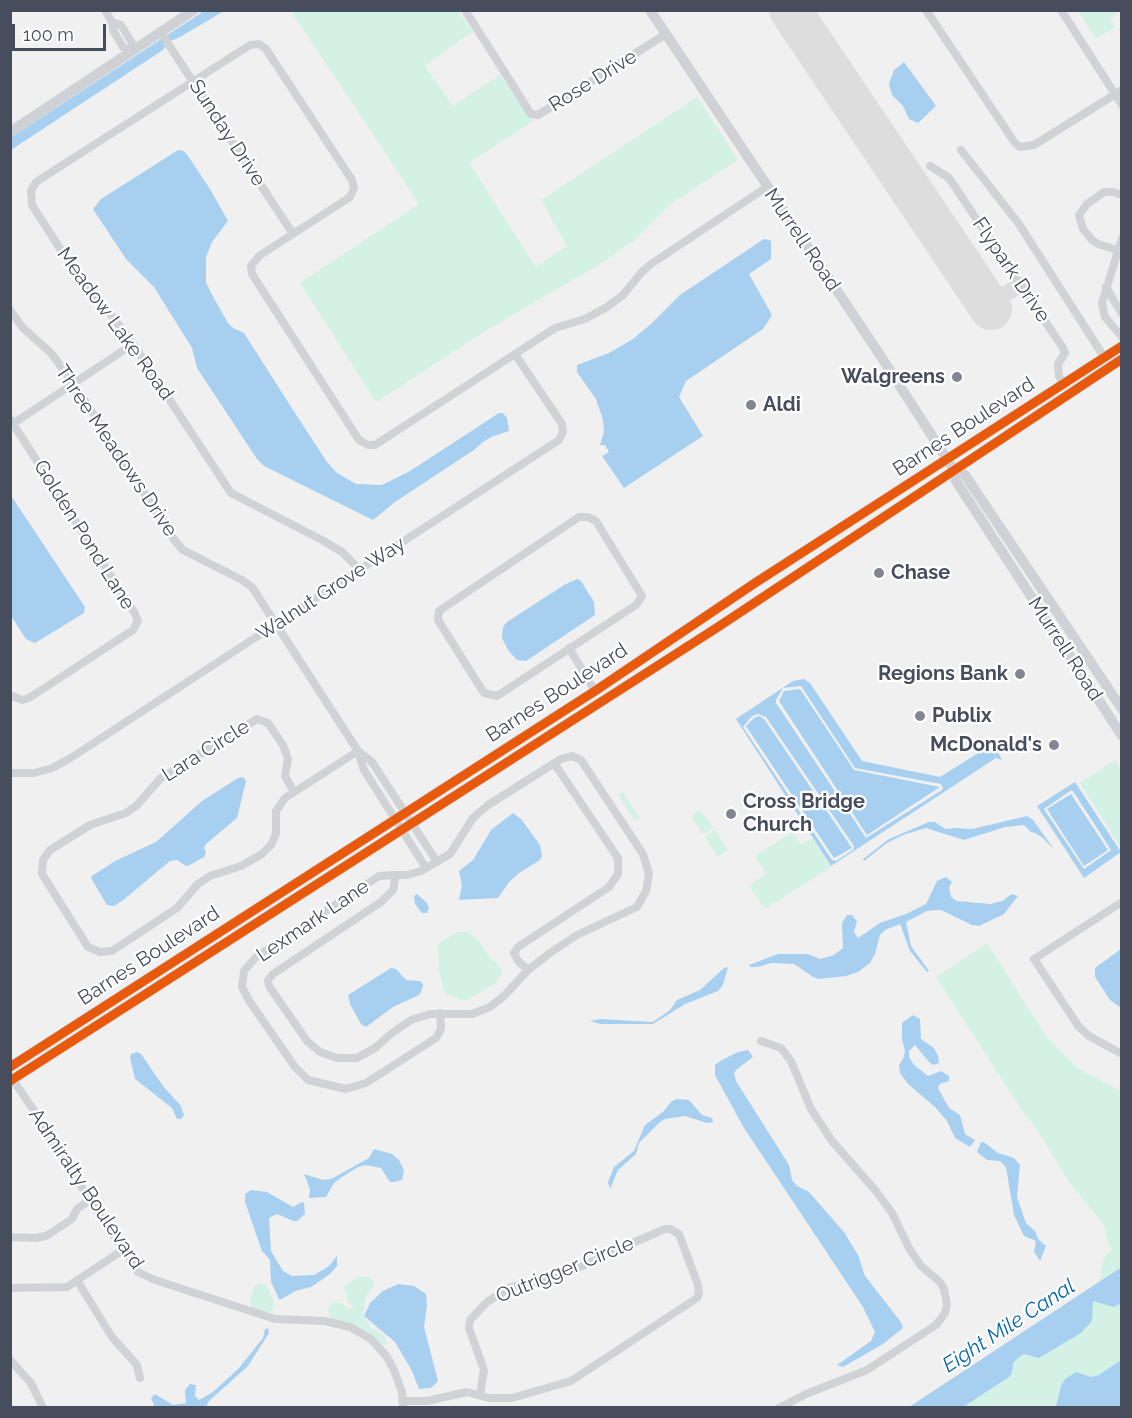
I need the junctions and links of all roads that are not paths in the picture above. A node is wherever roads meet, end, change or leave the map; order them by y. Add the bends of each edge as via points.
1 (105, 10) edge
2 (194, 10) edge
3 (465, 10) edge
4 (650, 10) edge
5 (926, 10) edge
6 (1061, 10) edge
7 (161, 33) junction
8 (666, 34) junction
9 (133, 51) junction
10 (193, 81) junction
11 (1118, 92) edge
12 (1122, 105) edge
13 (10, 132) edge
14 (961, 150) dead end
15 (930, 166) dead end
16 (767, 188) junction
17 (1122, 195) edge
18 (293, 234) junction
19 (1122, 238) edge
20 (1118, 250) junction
21 (1106, 285) junction
22 (10, 310) edge
23 (1122, 314) edge
24 (1122, 337) edge
25 (133, 344) junction
26 (1122, 346) edge
27 (515, 354) junction
28 (1104, 357) junction
29 (1122, 359) edge
30 (74, 384) junction
31 (1063, 384) junction
32 (12, 421) edge
33 (947, 459) junction
34 (954, 470) junction
35 (906, 485) junction
36 (812, 546) junction
37 (816, 561) junction
38 (360, 570) junction
39 (748, 607) junction
40 (276, 624) junction
41 (569, 648) junction
42 (10, 695) edge
43 (594, 696) junction
44 (1122, 709) edge
45 (585, 712) junction
46 (1122, 736) edge
47 (358, 751) junction
48 (519, 754) junction
49 (554, 763) junction
50 (10, 773) edge
51 (294, 792) junction
52 (400, 815) junction
53 (406, 826) junction
54 (437, 862) junction
55 (426, 868) junction
56 (396, 875) junction
57 (1122, 902) edge
58 (528, 970) junction
59 (112, 1001) junction
60 (440, 1014) junction
61 (761, 1041) dead end
62 (1122, 1054) edge
63 (10, 1067) edge
64 (12, 1080) edge
65 (90, 1200) junction
66 (10, 1237) edge
67 (123, 1250) junction
68 (78, 1282) junction
69 (10, 1288) edge
70 (10, 1360) edge
71 (140, 1378) dead end
72 (480, 1394) junction
73 (403, 1404) edge
74 (43, 1407) edge
75 (779, 1407) edge

1 - 9 street via 123,47
2 - 7 main road
3 - 8 street, Rose Drive via 531,114 538,116
4 - 8 main road, Murrell Road
5 - 11 street via 1020,147 1034,146
6 - 11 street
7 - 9 main road
7 - 10 street, Sunday Drive
8 - 16 main road, Murrell Road
9 - 13 main road
10 - 18 street, Sunday Drive
10 - 18 street, Meadow Lake Road via 250,45 259,44 352,180 350,197
10 - 25 street, Meadow Lake Road via 36,182 31,191 32,205 84,286
11 - 12 street
14 - 28 street, Flypark Drive via 1019,224
15 - 31 street, Flypark Drive via 949,178 1063,348 1065,353 1058,364
16 - 27 street via 651,264 607,307 555,328
16 - 33 main road, Murrell Road
17 - 20 street via 1104,192 1079,214 1092,240
18 - 27 street via 259,256 251,266 252,274 359,440 368,445 375,445
19 - 20 street
20 - 21 street
21 - 23 street
21 - 24 street via 1103,312
22 - 30 street, Three Meadows Drive
25 - 30 street
25 - 38 street, Meadow Lake Road via 231,493 322,540
26 - 28 main road, Barnes Boulevard
27 - 38 street, Walnut Grove Way via 562,424 559,440
28 - 31 main road, Barnes Boulevard
29 - 34 main road, Barnes Boulevard
30 - 32 street
30 - 40 street, Three Meadows Drive via 175,541 183,550 252,587
31 - 33 main road, Barnes Boulevard
32 - 42 street, Golden Pond Lane via 138,621 133,630 29,698 22,700
33 - 34 main road, Murrell Road
33 - 35 main road, Barnes Boulevard
34 - 37 main road, Barnes Boulevard
34 - 44 main road, Murrell Road via 965,475
34 - 46 main road, Murrell Road via 956,481
35 - 36 main road, Barnes Boulevard
35 - 37 main road via 898,495 822,547
36 - 39 main road via 804,562 759,594
36 - 43 main road, Barnes Boulevard
37 - 39 main road, Barnes Boulevard
38 - 40 street, Walnut Grove Way
39 - 45 main road, Barnes Boulevard
40 - 47 street, Three Meadows Drive
40 - 50 street, Walnut Grove Way via 69,759 34,773
41 - 41 street via 497,696 489,696 438,620 439,611 579,518 588,517 596,520 642,596 636,605
41 - 43 street
43 - 45 main road
43 - 48 main road
43 - 52 main road, Barnes Boulevard
45 - 48 main road, Barnes Boulevard
47 - 51 street, Lara Circle
47 - 52 street, Three Meadows Drive via 372,762
48 - 53 main road, Barnes Boulevard
49 - 54 street, Lexmark Lane via 488,805 473,818 450,854
49 - 58 street via 618,858 618,874 609,886 518,947 514,953
49 - 58 street via 572,756 581,760 643,854 649,874 637,907 577,935
51 - 51 street, Lara Circle via 276,811 276,834 271,846 241,867 210,876 177,908 112,951 88,947 42,874 43,860 50,850 90,825 126,813 160,779 255,719 268,723 283,745 288,759 285,776
52 - 53 street, Three Meadows Drive
52 - 59 main road, Barnes Boulevard
53 - 54 street
53 - 55 street
53 - 64 main road, Barnes Boulevard
54 - 55 street, Lexmark Lane
55 - 56 street, Lexmark Lane via 407,876
56 - 60 street via 393,890 381,902 273,974 269,986 307,1041 320,1052 338,1058 357,1058 411,1020
56 - 60 street, Lexmark Lane via 379,876 256,957 244,971 242,987 295,1067 308,1080 346,1089 366,1083 436,1038 441,1029
57 - 62 street via 1034,959 1079,1027
58 - 60 street via 490,1007 472,1014
59 - 63 main road, Barnes Boulevard
59 - 64 main road via 106,1010 24,1064
61 - 75 street via 781,1048 791,1061 811,1109 832,1141 892,1213 921,1266 940,1282 947,1304 936,1325 867,1370
64 - 65 street, Admiralty Boulevard
65 - 66 street via 77,1209 72,1219 46,1236
65 - 67 street, Admiralty Boulevard
67 - 68 street
67 - 73 street, Admiralty Boulevard via 138,1272 154,1280 275,1320 325,1321 371,1339 394,1370
68 - 69 street via 67,1287
68 - 71 street via 112,1336 137,1365
70 - 74 street via 31,1383
72 - 72 street, Outrigger Circle via 512,1398 571,1381 694,1301 699,1289 680,1234 665,1229 557,1278 511,1287 486,1302 470,1320 484,1370
72 - 73 street, Outrigger Circle via 467,1392

